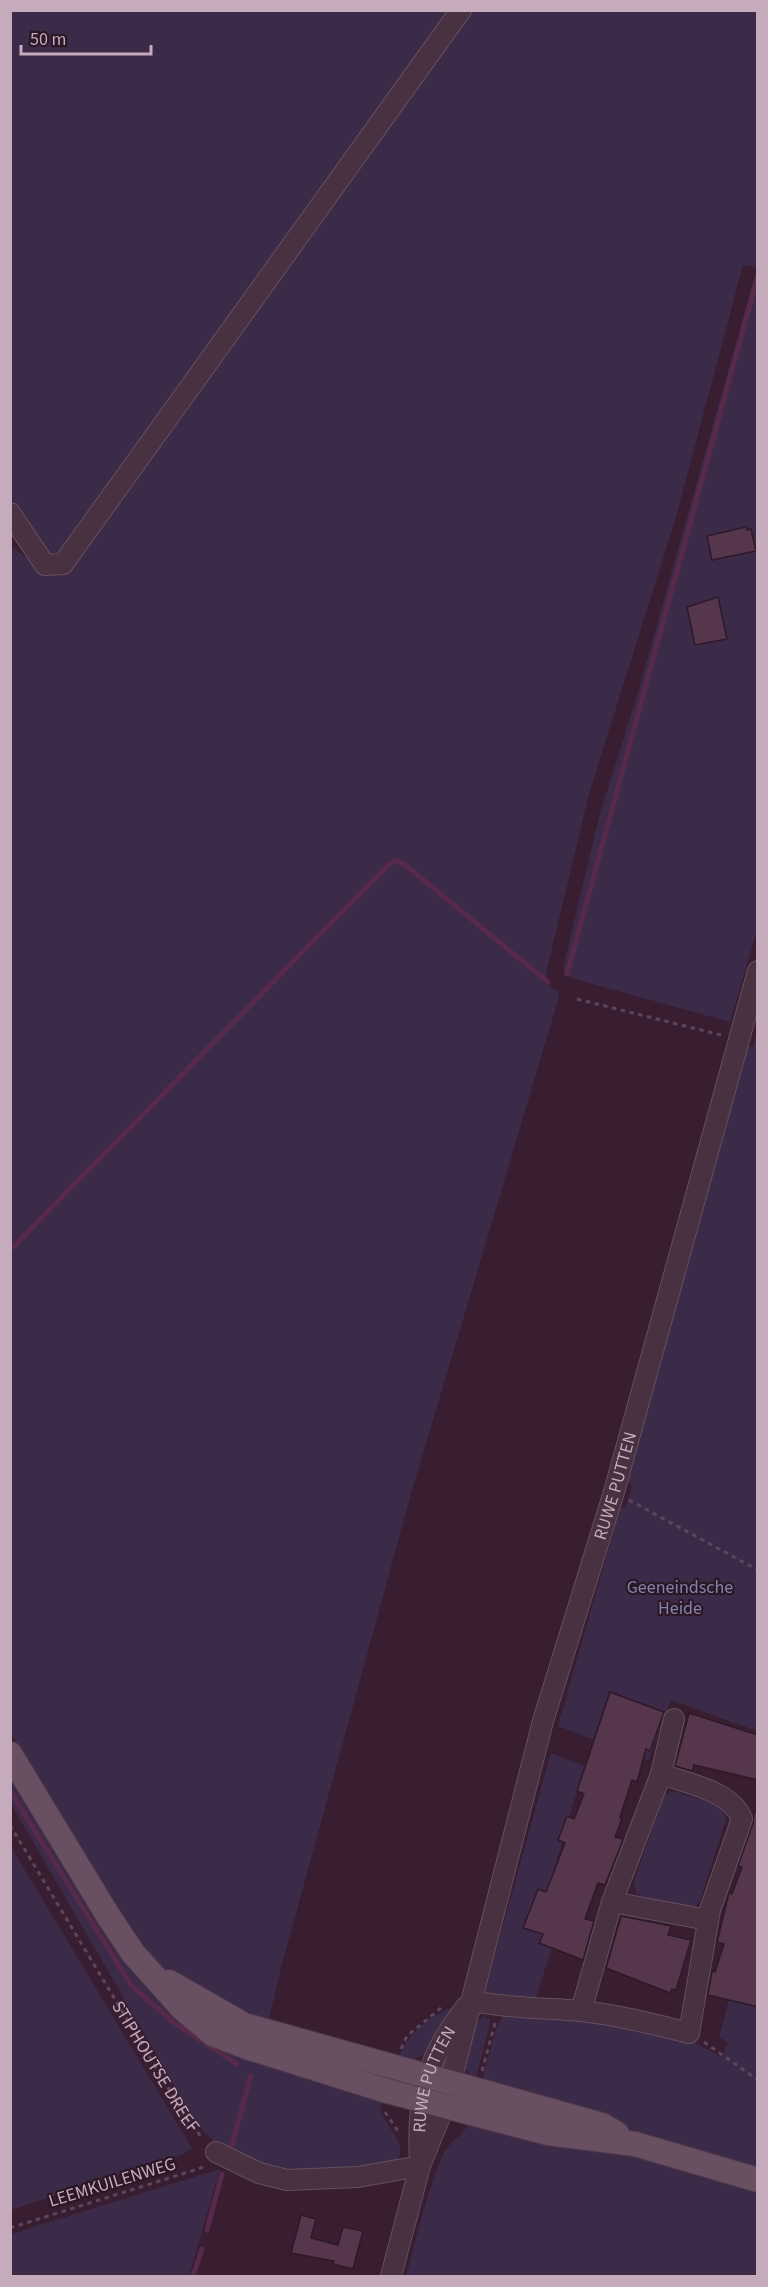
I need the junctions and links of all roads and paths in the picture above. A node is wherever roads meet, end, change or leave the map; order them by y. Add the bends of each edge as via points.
1 (461, 10) edge
2 (10, 513) edge
3 (758, 971) edge
4 (577, 999) dead end
5 (738, 1040) junction
6 (614, 1492) junction
7 (758, 1570) edge
8 (674, 1719) dead end
9 (10, 1754) edge
10 (661, 1774) junction
11 (10, 1825) edge
12 (612, 1902) junction
13 (708, 1920) junction
14 (146, 1969) junction
15 (471, 2001) junction
16 (581, 2012) junction
17 (689, 2033) junction
18 (758, 2080) edge
19 (440, 2087) junction
20 (422, 2098) junction
21 (216, 2152) junction
22 (420, 2166) junction
23 (758, 2180) edge
24 (10, 2228) edge
25 (392, 2277) edge

1 - 2 street via 63,564 45,565
3 - 5 street, RUWE PUTTEN
4 - 5 path
5 - 6 street, RUWE PUTTEN
6 - 7 path
6 - 15 street, RUWE PUTTEN via 543,1721
8 - 10 street
9 - 14 main road via 107,1914
10 - 12 street
10 - 13 street via 722,1797 739,1810 742,1818
11 - 21 path, STIPHOUTSE DREEF via 187,2119
12 - 13 street
12 - 16 street
13 - 17 street
14 - 19 main road via 244,2025
14 - 20 main road via 213,2034 387,2091
15 - 16 street
15 - 19 street, RUWE PUTTEN
16 - 17 street
17 - 18 path
19 - 20 main road
19 - 22 street, RUWE PUTTEN
19 - 23 main road via 602,2125 634,2144
20 - 22 street, RUWE PUTTEN
21 - 22 street via 259,2173 287,2180 358,2177
21 - 24 path, LEEMKUILENWEG via 201,2168
22 - 25 street, RUWE PUTTEN

